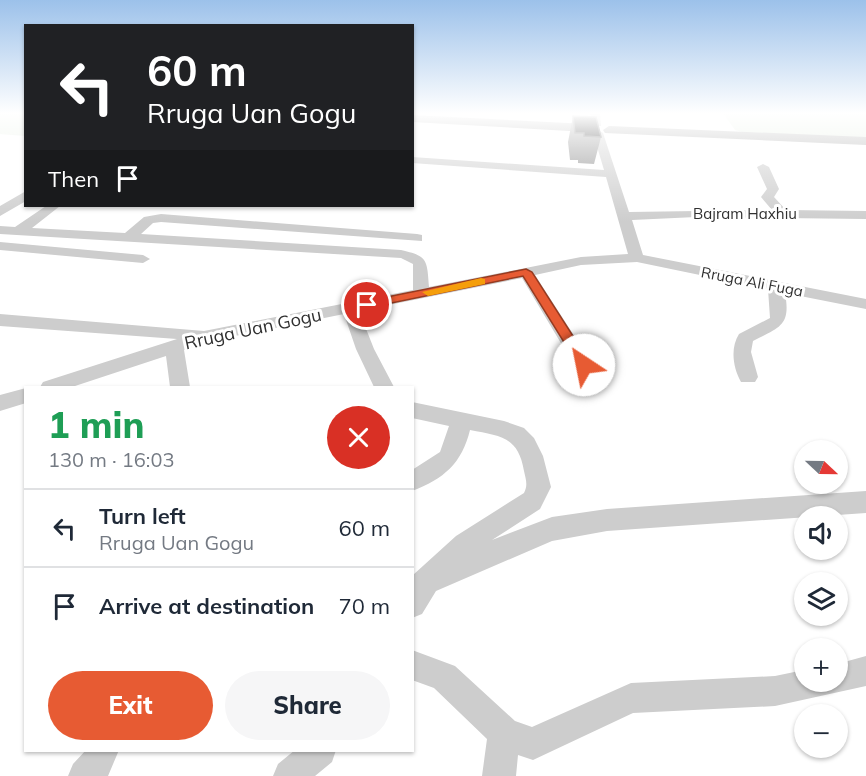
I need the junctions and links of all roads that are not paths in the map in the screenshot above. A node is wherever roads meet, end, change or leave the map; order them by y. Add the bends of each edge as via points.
1 (604, 149) edge
2 (414, 160) edge
3 (763, 167) dead end
4 (612, 174) junction
5 (24, 196) edge
6 (53, 207) edge
7 (0, 212) edge
8 (782, 214) junction
9 (866, 215) edge
10 (625, 216) junction
11 (265, 225) junction
12 (0, 230) edge
13 (18, 231) junction
14 (128, 238) junction
15 (417, 238) dead end
16 (250, 245) junction
17 (0, 246) edge
18 (637, 258) junction
19 (143, 259) dead end
20 (526, 272) junction
21 (776, 287) junction
22 (420, 294) junction
23 (866, 304) edge
24 (350, 308) junction
25 (0, 320) edge
26 (207, 336) junction
27 (174, 346) junction
28 (584, 365) dead end
29 (748, 377) dead end
30 (53, 386) edge
31 (180, 386) edge
32 (384, 386) edge
33 (24, 396) edge
34 (0, 403) edge
35 (414, 410) edge
36 (461, 421) junction
37 (414, 480) edge
38 (866, 502) edge
39 (417, 594) edge
40 (414, 666) edge
41 (866, 671) edge
42 (848, 676) edge
43 (794, 687) edge
44 (504, 733) junction
45 (102, 752) edge
46 (318, 752) edge
47 (85, 776) edge
48 (290, 776) edge
49 (499, 776) edge

1 - 4 street
2 - 4 street
3 - 8 street via 774,189 767,197
4 - 10 street
5 - 7 street
6 - 13 street
8 - 9 street, Bajram Haxhiu
8 - 10 street, Bajram Haxhiu
10 - 18 street
11 - 14 street via 161,218 149,220
11 - 15 street
11 - 16 street
12 - 13 street
13 - 14 street
14 - 16 street
16 - 22 street via 414,257 420,263
17 - 19 street
18 - 20 street, Rruga Uan Gogu via 581,261
18 - 21 street, Rruga Ali Fuga
20 - 22 street, Rruga Uan Gogu
20 - 28 street
21 - 23 street, Rruga Ali Fuga
21 - 29 street via 781,315 778,321 745,338 742,352
22 - 24 street, Rruga Uan Gogu
24 - 26 street, Rruga Uan Gogu
24 - 32 street
25 - 26 street
26 - 27 street, Rruga Uan Gogu
27 - 30 street, Rruga Uan Gogu
27 - 31 street
33 - 34 street
35 - 36 street
36 - 37 street via 454,453
36 - 39 street via 522,437 532,455 539,487 532,501 455,553
38 - 39 street via 607,520 552,529 528,537
40 - 44 street via 444,677
41 - 42 street
43 - 44 street via 631,698 533,744
44 - 49 street
45 - 47 street
46 - 48 street

